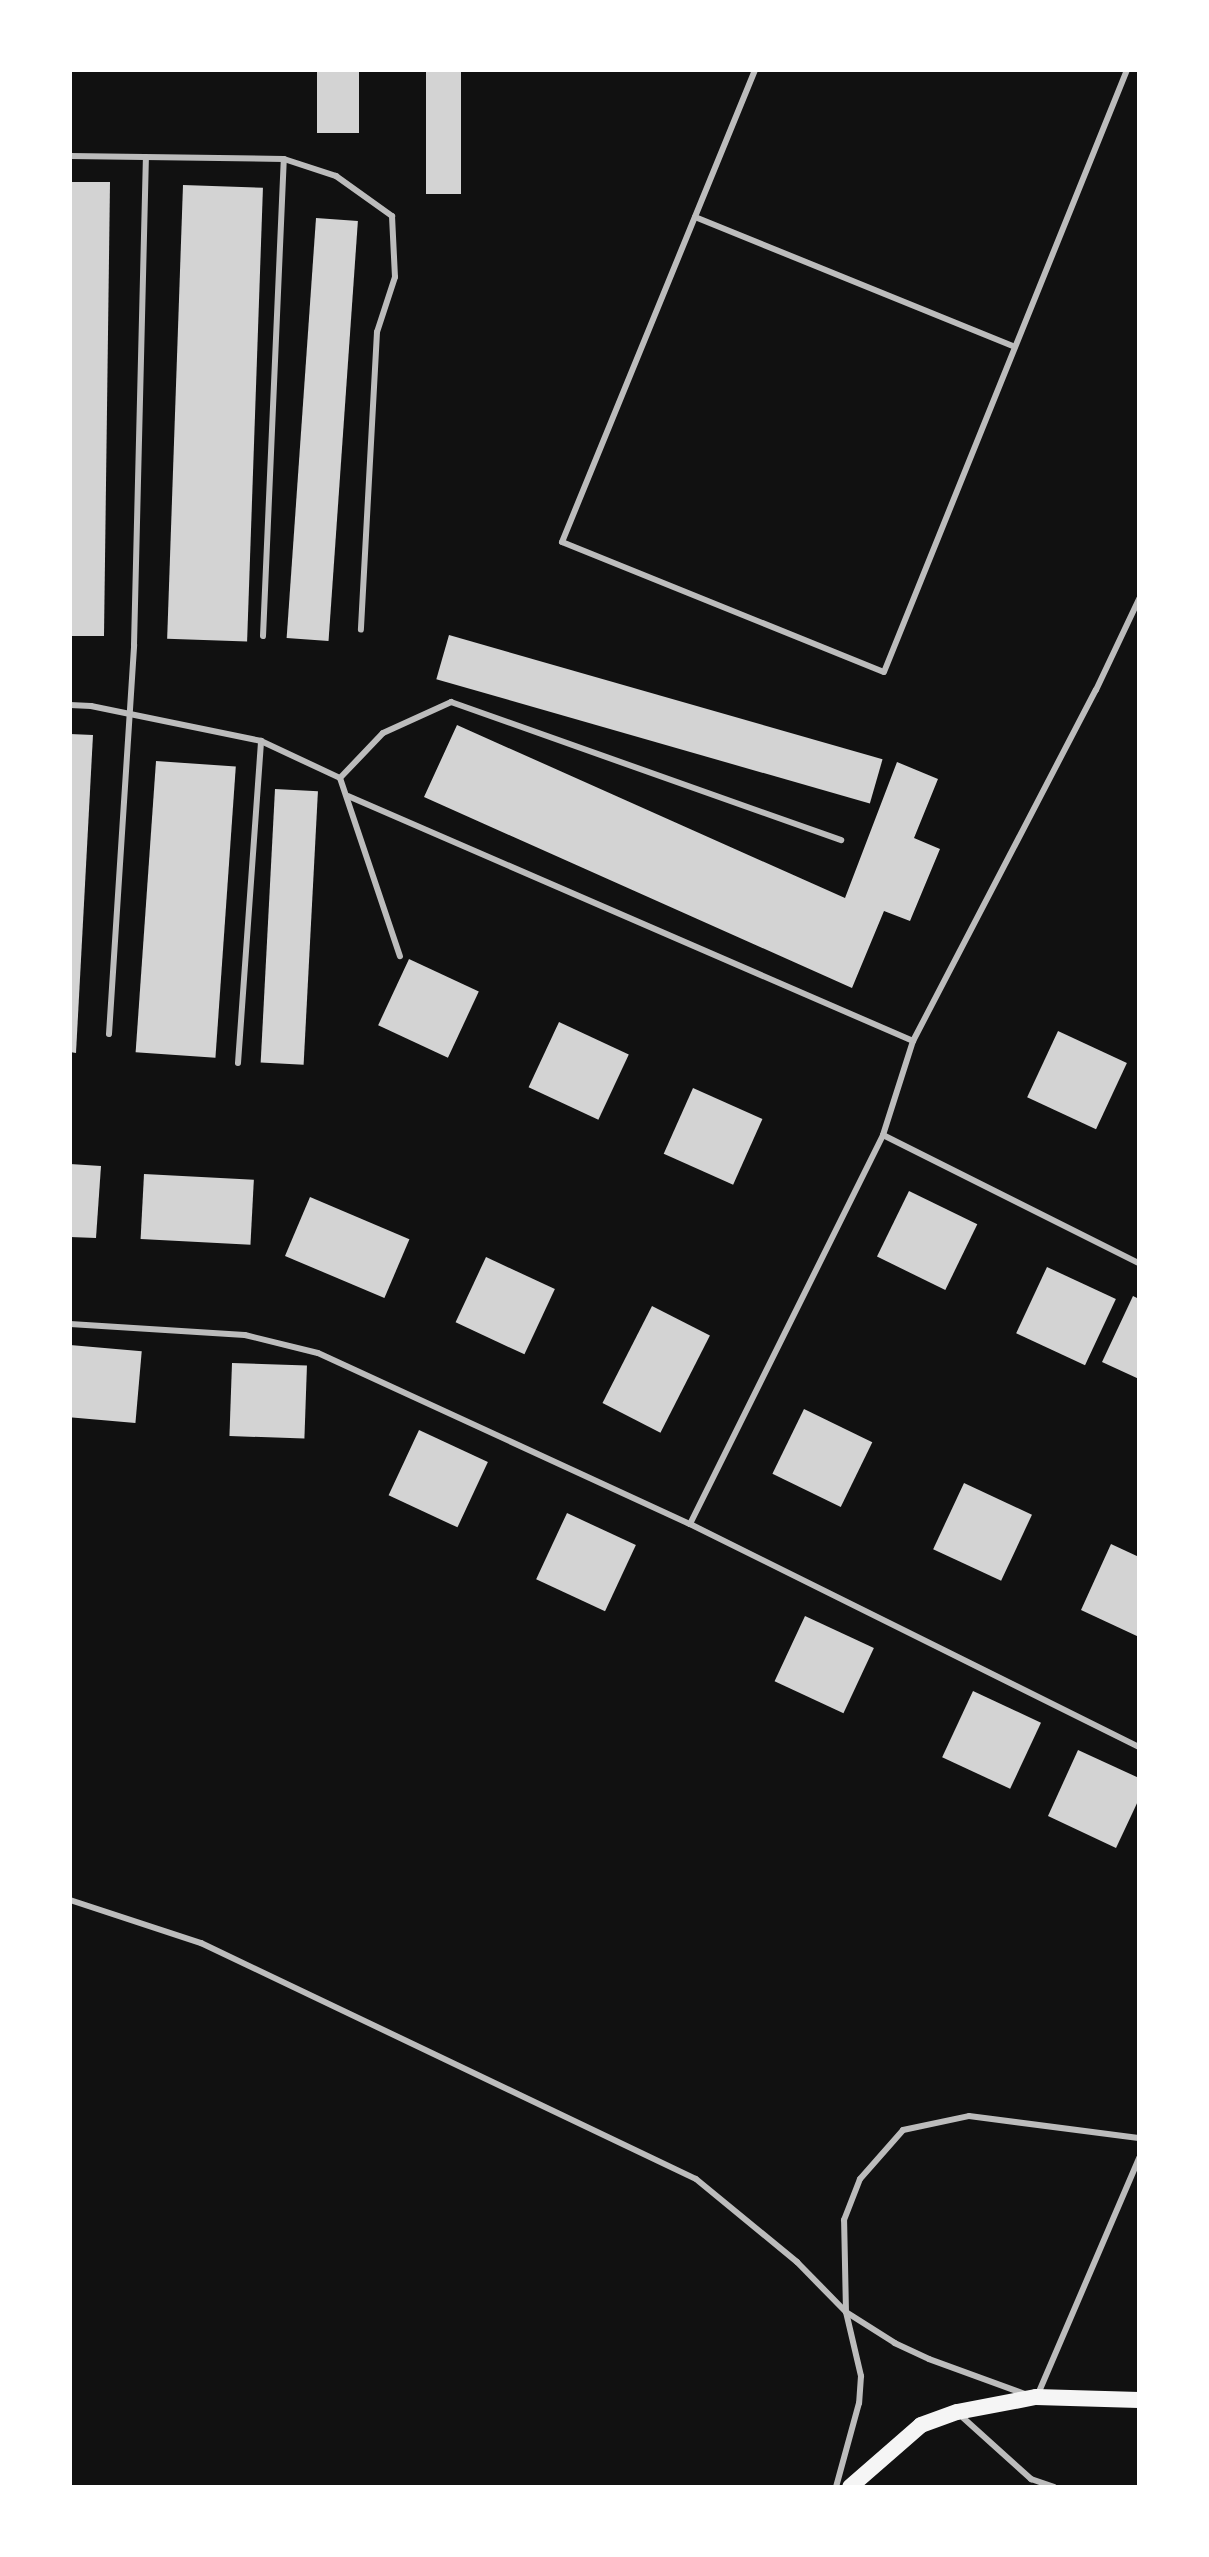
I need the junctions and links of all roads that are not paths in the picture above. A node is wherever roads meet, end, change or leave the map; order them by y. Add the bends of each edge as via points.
1 (755, 70) edge
2 (1127, 70) edge
3 (70, 156) edge
4 (146, 157) junction
5 (284, 159) junction
6 (695, 217) junction
7 (1015, 347) junction
8 (1139, 599) edge
9 (361, 630) dead end
10 (263, 636) dead end
11 (70, 705) edge
12 (129, 714) junction
13 (261, 741) junction
14 (340, 778) junction
15 (348, 796) junction
16 (841, 840) dead end
17 (400, 956) dead end
18 (109, 1034) dead end
19 (913, 1041) junction
20 (238, 1063) dead end
21 (883, 1135) junction
22 (1139, 1263) edge
23 (70, 1324) edge
24 (690, 1524) junction
25 (1139, 1747) edge
26 (70, 1900) edge
27 (1139, 2138) edge
28 (1139, 2158) edge
29 (846, 2312) junction
30 (1036, 2397) junction
31 (1139, 2400) edge
32 (957, 2412) junction
33 (836, 2487) edge
34 (850, 2487) edge
35 (1054, 2487) edge

1 - 6 lane
2 - 7 lane
3 - 4 lane
4 - 5 lane
4 - 12 lane
5 - 9 lane via 336,176 392,216 395,277 377,332
5 - 10 lane
6 - 7 lane
6 - 7 lane via 562,542 884,672
8 - 19 lane
11 - 12 lane
12 - 13 lane
12 - 18 lane
13 - 14 lane
13 - 20 lane
14 - 15 lane
14 - 16 lane via 383,733 451,702
15 - 17 lane
15 - 19 lane
19 - 21 lane
21 - 22 lane
21 - 24 lane
23 - 24 lane via 245,1335 318,1353
24 - 25 lane
26 - 29 lane via 201,1943 696,2179 797,2262
27 - 29 lane via 969,2116 903,2130 860,2179 844,2220
28 - 30 lane
29 - 30 lane via 929,2359
29 - 33 lane via 861,2376
30 - 31 main road
30 - 32 main road
32 - 34 main road via 921,2425
32 - 35 lane via 1031,2479

